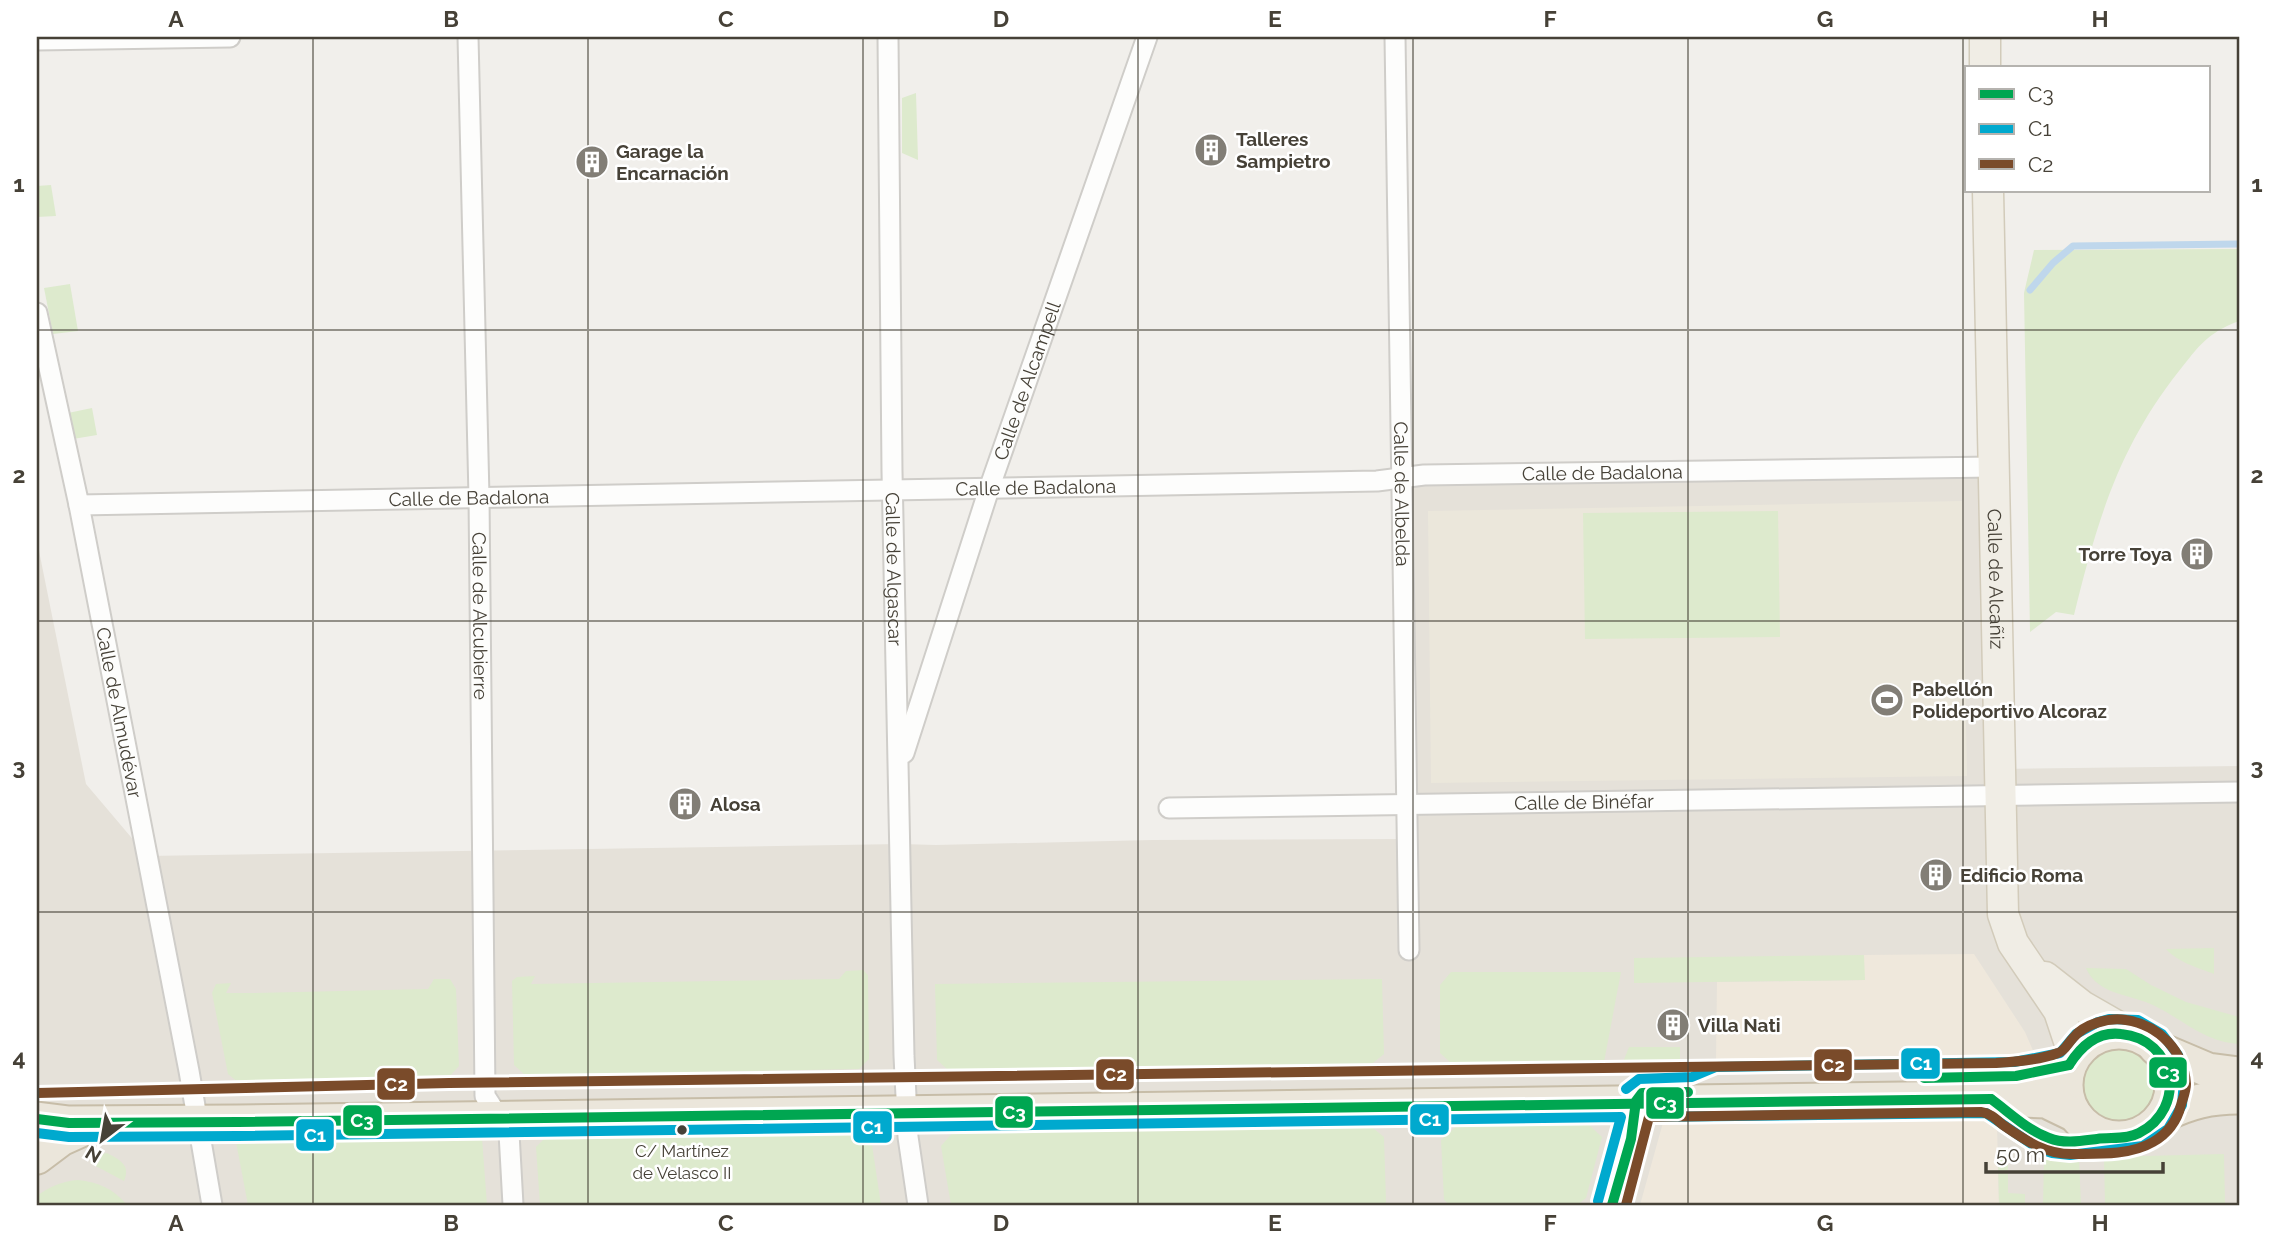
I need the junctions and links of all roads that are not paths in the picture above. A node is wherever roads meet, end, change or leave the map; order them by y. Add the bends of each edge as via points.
1 (230, 37) edge
2 (468, 37) edge
3 (888, 37) edge
4 (1147, 37) edge
5 (1395, 37) edge
6 (1985, 37) edge
7 (37, 40) edge
8 (1985, 66) edge
9 (1987, 192) edge
10 (37, 313) edge
11 (1993, 467) junction
12 (1401, 478) junction
13 (989, 489) junction
14 (892, 491) junction
15 (479, 497) junction
16 (79, 505) junction
17 (900, 767) junction
18 (2239, 792) edge
19 (1999, 795) junction
20 (1406, 803) junction
21 (1169, 808) dead end
22 (1409, 950) dead end
23 (2026, 961) junction
24 (2142, 1041) junction
25 (2072, 1060) junction
26 (2239, 1074) edge
27 (2239, 1097) edge
28 (906, 1102) junction
29 (1635, 1104) junction
30 (37, 1107) edge
31 (492, 1108) junction
32 (195, 1112) junction
33 (2075, 1115) junction
34 (2163, 1115) junction
35 (37, 1119) edge
36 (96, 1123) junction
37 (37, 1157) edge
38 (212, 1205) edge
39 (513, 1205) edge
40 (918, 1205) edge
41 (1612, 1205) edge

1 - 7 street
2 - 15 street, Calle de Alcubierre
3 - 14 street, Calle de Algascar
4 - 13 street, Calle de Alcampell
5 - 12 street, Calle de Albelda
6 - 8 main road
9 - 11 main road, Calle de Alcañiz
10 - 16 street, Calle de Almudévar
11 - 12 street, Calle de Badalona
11 - 19 main road, Calle de Alcañiz
12 - 13 street, Calle de Badalona
12 - 20 street, Calle de Albelda
13 - 14 street, Calle de Badalona
13 - 17 street, Calle de Alcampell
14 - 15 street, Calle de Badalona
14 - 17 street, Calle de Algascar
15 - 16 street, Calle de Badalona
15 - 31 street, Calle de Alcubierre via 485,964
16 - 32 street, Calle de Almudévar
17 - 28 street, Calle de Algascar
18 - 19 street, Calle de Binéfar
19 - 20 street, Calle de Binéfar
19 - 23 main road, Calle de Alcañiz via 2003,914 2008,934
20 - 21 street, Calle de Binéfar
20 - 22 street, Calle de Albelda
23 - 24 main road, Calle de Alcañiz via 2082,1006
23 - 25 main road, Calle de Alcañiz via 2059,1012
24 - 25 highway via 2118,1032 2098,1037
24 - 26 highway via 2208,1070
24 - 34 highway via 2168,1065 2171,1096
25 - 28 highway via 1996,1077
25 - 33 highway via 2066,1075 2067,1096
27 - 34 highway via 2208,1098
28 - 29 highway
28 - 31 highway
28 - 40 street, Calle de Algascar
29 - 33 highway via 1976,1098 2046,1101
29 - 41 street
30 - 32 highway
31 - 32 highway
31 - 39 street, Calle de Alcubierre via 509,1133
32 - 36 highway
32 - 38 street, Calle de Almudévar
33 - 34 highway via 2089,1129 2119,1138 2148,1129
35 - 36 highway
36 - 37 highway via 61,1139

